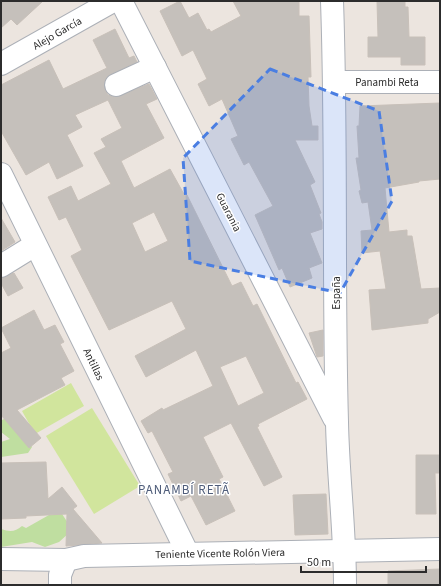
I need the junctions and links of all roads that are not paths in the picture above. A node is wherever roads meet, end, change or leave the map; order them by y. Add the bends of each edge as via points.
1 (113, 1) edge
2 (121, 1) edge
3 (332, 1) edge
4 (1, 64) edge
5 (155, 67) junction
6 (335, 82) junction
7 (440, 82) edge
8 (116, 85) dead end
9 (1, 174) edge
10 (35, 245) junction
11 (1, 266) edge
12 (337, 423) junction
13 (440, 549) edge
14 (345, 550) junction
15 (188, 554) junction
16 (1, 560) edge
17 (66, 560) junction
18 (60, 585) edge
19 (345, 585) edge

1 - 4 street, Alejo García
2 - 5 street, Guarania
3 - 6 street, España
5 - 8 street
5 - 12 street, Guarania
6 - 7 street, Panambi Reta
6 - 12 street, España
9 - 10 street, Antillas
10 - 11 street
10 - 15 street, Antillas
12 - 14 street, España
13 - 14 street, Teniente Vicente Rolón Viera
14 - 15 street, Teniente Vicente Rolón Viera
14 - 19 street, España
15 - 17 street, Teniente Vicente Rolón Viera via 84,556
16 - 17 street, Teniente Vicente Rolón Viera
17 - 18 street via 60,575

